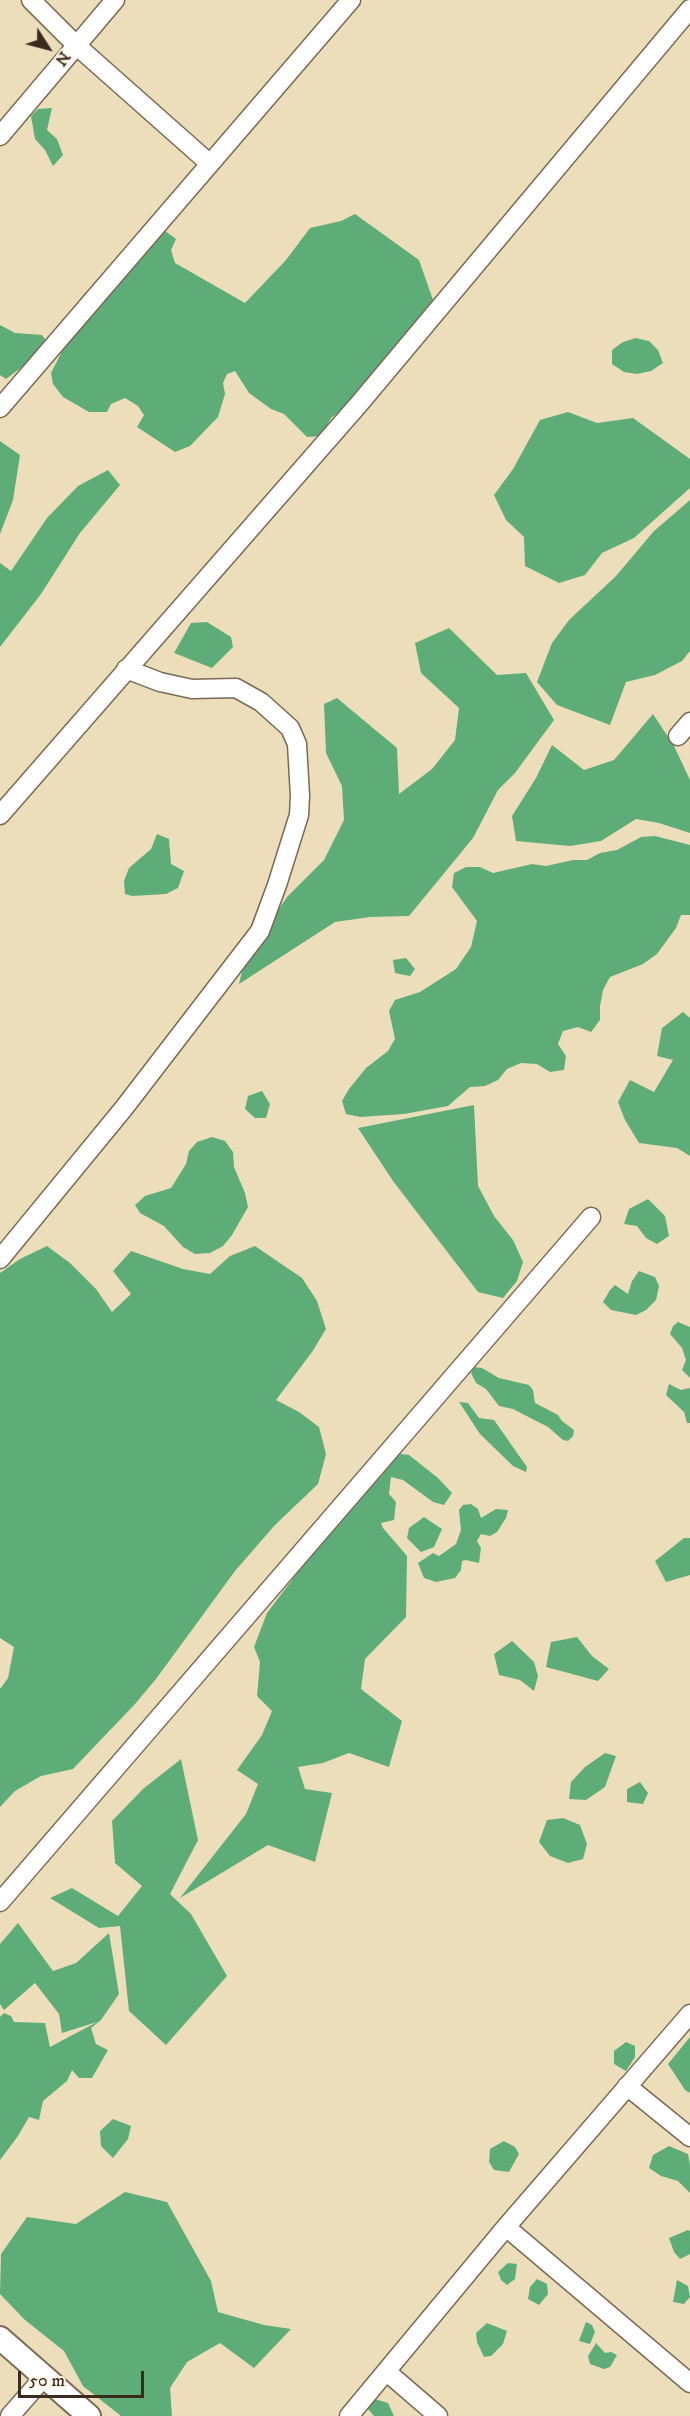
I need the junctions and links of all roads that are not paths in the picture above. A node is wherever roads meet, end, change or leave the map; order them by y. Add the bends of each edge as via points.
1 (31, 0) edge
2 (115, 0) edge
3 (351, 0) edge
4 (690, 9) edge
5 (77, 46) junction
6 (0, 136) edge
7 (209, 163) junction
8 (0, 408) edge
9 (126, 669) junction
10 (0, 815) edge
11 (591, 1217) dead end
12 (0, 1259) edge
13 (0, 1902) edge
14 (690, 2014) edge
15 (627, 2086) junction
16 (690, 2137) edge
17 (507, 2227) junction
18 (0, 2338) edge
19 (387, 2372) junction
20 (44, 2377) junction
21 (690, 2383) edge
22 (10, 2416) edge
23 (89, 2416) edge
24 (349, 2416) edge
25 (438, 2416) edge

1 - 5 street
2 - 5 street
3 - 7 street
4 - 9 street via 359,404
5 - 6 street
5 - 7 street
7 - 8 street
9 - 10 street
9 - 12 street via 192,689 237,688 261,702 290,728 297,744 298,815 260,931 124,1108
11 - 13 street
14 - 15 street
15 - 16 street
15 - 17 street
17 - 19 street
17 - 21 street
18 - 20 street
19 - 24 street
19 - 25 street
20 - 22 street
20 - 23 street

